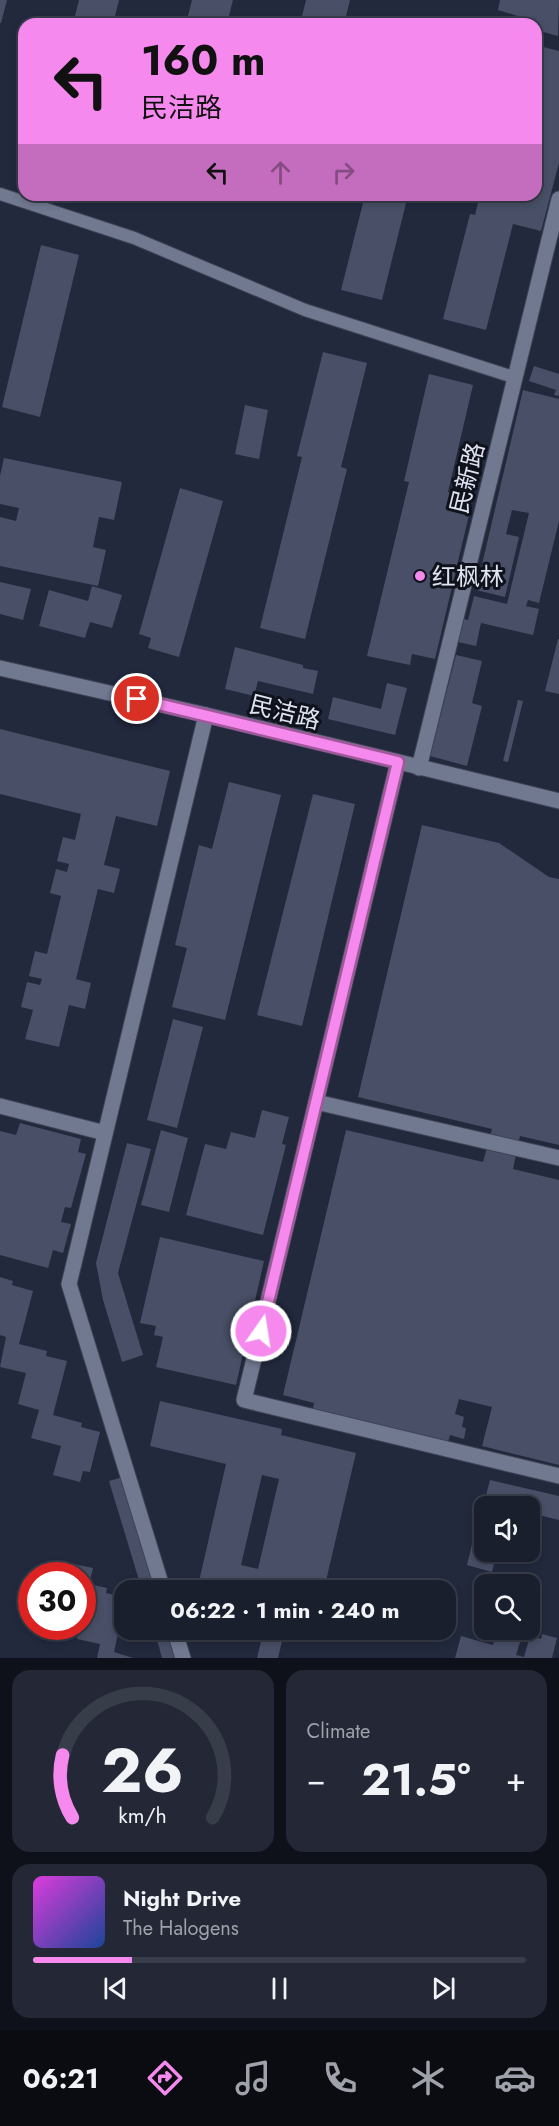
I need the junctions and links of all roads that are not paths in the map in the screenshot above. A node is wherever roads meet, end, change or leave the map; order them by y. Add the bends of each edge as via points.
1 (0, 194) edge
2 (18, 200) edge
3 (559, 200) edge
4 (21, 201) edge
5 (516, 378) junction
6 (0, 668) edge
7 (206, 715) junction
8 (398, 762) junction
9 (419, 768) junction
10 (559, 801) edge
11 (316, 1102) junction
12 (0, 1107) edge
13 (105, 1133) junction
14 (559, 1158) edge
15 (559, 1476) edge
16 (159, 1580) edge
17 (177, 1640) edge
18 (183, 1658) edge

1 - 2 lane
3 - 5 street, 民新路
4 - 5 lane via 134,238 305,310
5 - 9 street, 民新路
6 - 7 street, 民洁路
7 - 8 street, 民洁路
7 - 13 street
8 - 9 street, 民洁路
8 - 11 street
9 - 10 street, 民洁路
11 - 14 street
11 - 15 street via 244,1400
12 - 13 street
13 - 16 street via 69,1284
17 - 18 street

